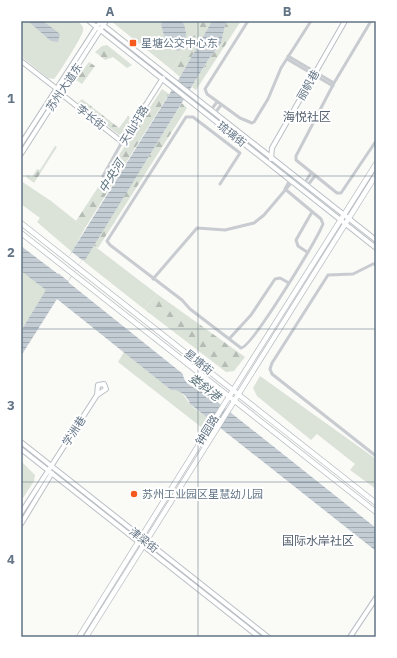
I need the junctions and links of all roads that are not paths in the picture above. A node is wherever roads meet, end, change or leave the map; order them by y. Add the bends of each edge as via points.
1 (89, 21) edge
2 (106, 21) edge
3 (248, 21) edge
4 (312, 21) edge
5 (345, 21) edge
6 (372, 21) edge
7 (100, 22) edge
8 (98, 28) junction
9 (288, 58) junction
10 (21, 61) edge
11 (21, 64) edge
12 (166, 74) junction
13 (314, 74) junction
14 (163, 79) junction
15 (334, 85) junction
16 (56, 90) junction
17 (60, 93) junction
18 (217, 102) junction
19 (221, 105) junction
20 (213, 112) junction
21 (376, 141) edge
22 (122, 142) junction
23 (21, 144) edge
24 (272, 148) junction
25 (264, 153) junction
26 (21, 154) edge
27 (261, 157) junction
28 (271, 158) junction
29 (268, 163) junction
30 (376, 164) edge
31 (311, 173) junction
32 (376, 174) edge
33 (103, 176) dead end
34 (315, 176) junction
35 (291, 181) junction
36 (220, 184) dead end
37 (305, 185) junction
38 (285, 189) junction
39 (312, 212) junction
40 (344, 215) junction
41 (348, 219) junction
42 (341, 220) junction
43 (21, 223) edge
44 (345, 224) junction
45 (21, 232) edge
46 (376, 240) edge
47 (376, 248) edge
48 (308, 252) junction
49 (376, 264) edge
50 (153, 279) junction
51 (288, 283) junction
52 (229, 339) junction
53 (233, 390) junction
54 (238, 394) junction
55 (97, 396) dead end
56 (229, 396) junction
57 (234, 400) junction
58 (21, 442) edge
59 (21, 449) edge
60 (376, 456) edge
61 (52, 466) junction
62 (48, 470) junction
63 (52, 474) junction
64 (376, 502) edge
65 (371, 508) junction
66 (376, 512) edge
67 (21, 513) edge
68 (21, 524) edge
69 (139, 539) junction
70 (144, 543) junction
71 (376, 598) edge
72 (79, 637) edge
73 (86, 637) edge
74 (259, 637) edge
75 (268, 637) edge
76 (350, 637) edge

1 - 8 main road, 琉璃街
2 - 7 main road, 苏州大道东
3 - 18 street via 206,86 205,92
4 - 9 street
5 - 13 main road, 丽帆巷
6 - 15 street
7 - 8 main road, 苏州大道东
7 - 12 main road, 琉璃街
8 - 14 main road, 琉璃街
8 - 16 main road, 苏州大道东
8 - 17 main road, 苏州大道东
9 - 13 street
9 - 19 street via 253,123 245,121
10 - 16 main road
11 - 16 main road
12 - 14 main road, 天仙圩路
12 - 20 main road, 琉璃街
13 - 15 street
13 - 24 main road, 丽帆巷
14 - 22 main road, 天仙圩路
14 - 27 main road, 琉璃街
15 - 31 street via 296,156 297,162
16 - 23 main road, 苏州大道东
17 - 22 main road, 李长街
17 - 26 main road, 苏州大道东
18 - 19 street
18 - 20 street
19 - 20 street
20 - 25 main road, 琉璃街
21 - 34 street via 341,193 337,193
22 - 33 street, 天仙圩路
24 - 25 main road, 丽帆巷
24 - 28 main road, 丽帆巷
25 - 27 main road, 丽帆巷
25 - 28 main road, 琉璃街
27 - 29 main road, 琉璃街
28 - 29 main road, 丽帆巷
28 - 37 main road, 琉璃街
29 - 35 main road, 琉璃街
30 - 40 main road, 钟园路
31 - 34 street
31 - 37 street
32 - 41 main road, 钟园路
34 - 37 street
35 - 38 street
35 - 42 main road, 琉璃街
36 - 50 street via 240,154 193,116 186,117 107,241
37 - 40 main road, 琉璃街
38 - 39 street
38 - 50 street via 254,223 225,230 197,228
39 - 48 street via 323,224
39 - 48 street via 296,240 298,246
40 - 41 main road, 琉璃街
40 - 42 main road, 钟园路
41 - 44 main road, 钟园路
41 - 46 main road, 琉璃街
42 - 44 main road, 琉璃街
42 - 53 main road, 钟园路
43 - 53 main road, 星塘街
44 - 47 main road, 琉璃街
44 - 54 main road, 钟园路
45 - 56 main road, 星塘街
48 - 51 street
49 - 60 street via 353,274 328,275 294,326 270,369 272,374
50 - 52 street
51 - 52 street via 280,278 275,279 251,315
51 - 52 street via 246,346 240,347
53 - 54 main road, 星塘街
53 - 56 main road, 钟园路
54 - 57 main road, 钟园路
54 - 64 main road, 星塘街
55 - 61 main road, 学洲巷
56 - 57 main road, 星塘街
56 - 69 main road, 钟园路
57 - 65 main road, 星塘街
57 - 70 main road, 钟园路
58 - 61 main road, 津梁街
59 - 62 main road, 津梁街
61 - 62 main road, 学洲巷
61 - 63 main road
61 - 69 main road, 津梁街
62 - 63 main road, 津梁街
62 - 67 main road, 学洲巷
63 - 68 main road
63 - 69 main road, 津梁街
64 - 65 main road
65 - 66 main road, 星塘街
69 - 70 main road, 津梁街
69 - 72 main road, 钟园路
70 - 73 main road, 钟园路
70 - 74 main road, 津梁街
70 - 75 main road, 津梁街
71 - 76 main road

